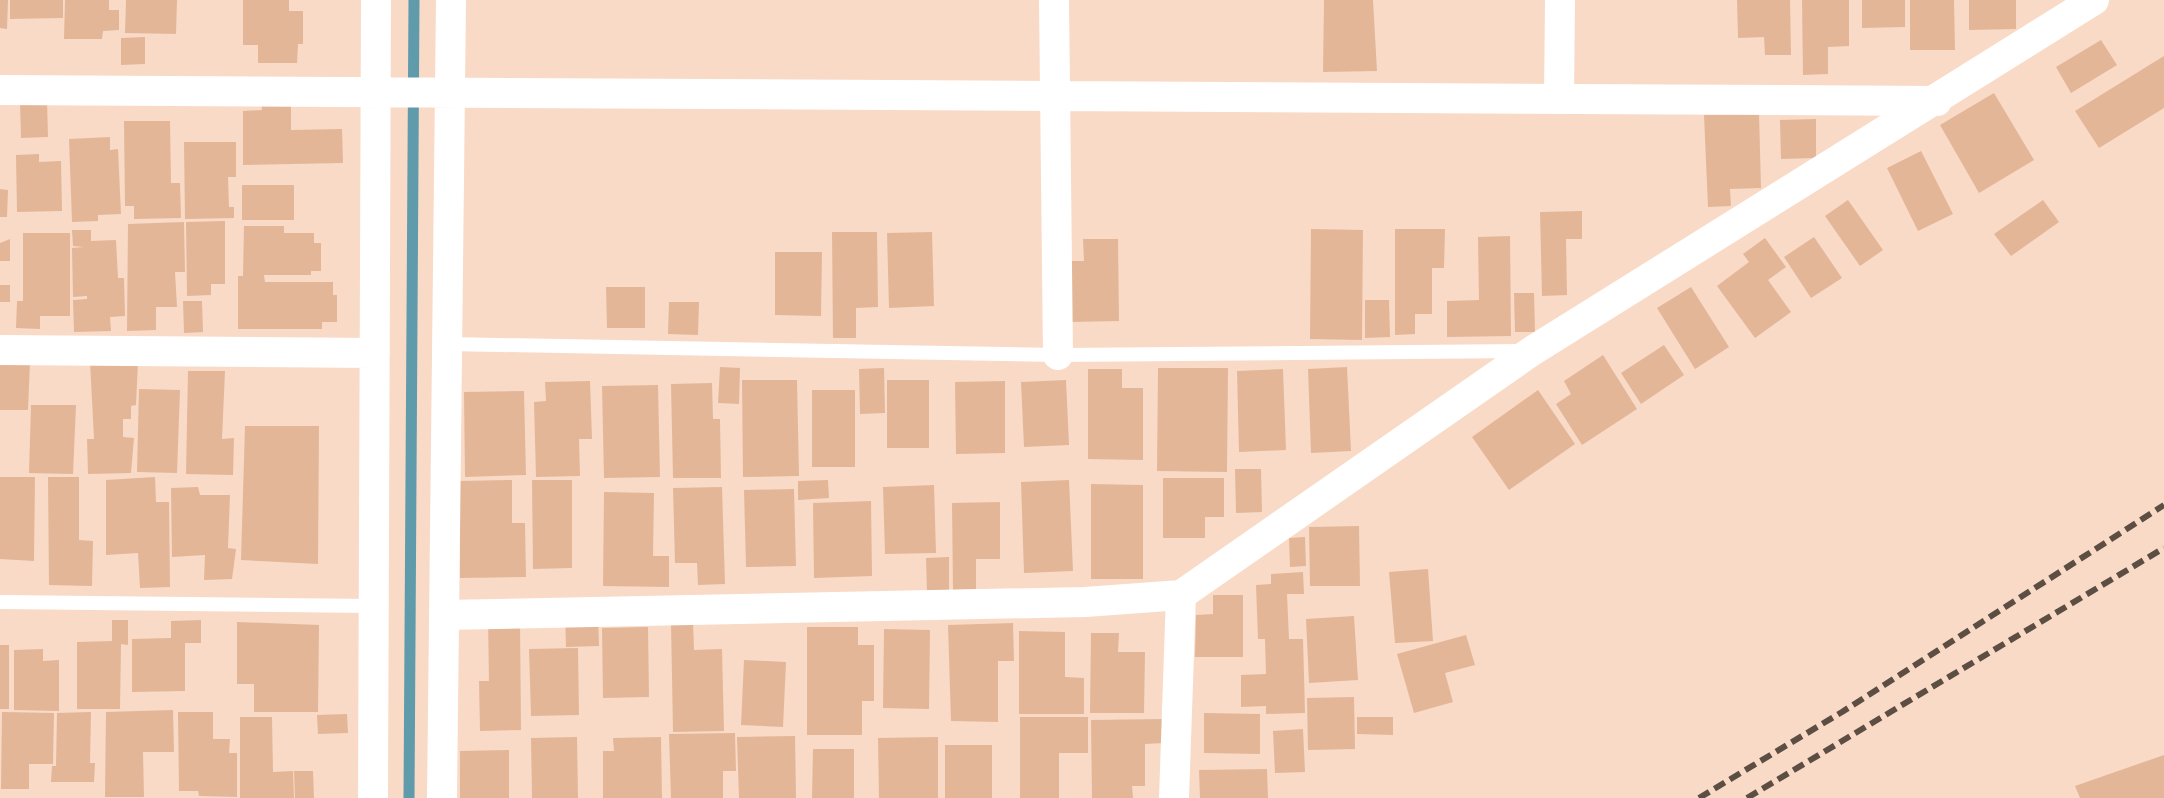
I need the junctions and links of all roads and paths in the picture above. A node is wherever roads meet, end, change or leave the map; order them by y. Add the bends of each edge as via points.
1 (376, 0) edge
2 (451, 0) edge
3 (1054, 0) edge
4 (1560, 0) edge
5 (2094, 0) edge
6 (0, 90) edge
7 (375, 91) junction
8 (450, 92) junction
9 (1055, 95) junction
10 (1559, 98) junction
11 (1937, 101) junction
12 (447, 344) junction
13 (0, 350) edge
14 (1532, 351) junction
15 (375, 353) junction
16 (1058, 355) junction
17 (1181, 595) junction
18 (0, 602) edge
19 (374, 606) junction
20 (444, 615) junction
21 (373, 798) edge
22 (442, 798) edge
23 (1174, 798) edge

1 - 7 street
2 - 8 street
3 - 9 street
4 - 10 street
5 - 11 street
6 - 7 street
7 - 8 street
7 - 15 street
8 - 9 street
8 - 12 street
9 - 10 street
9 - 16 street
10 - 11 street
11 - 14 street
12 - 16 lane
12 - 20 street
13 - 15 street
14 - 16 lane
14 - 17 street
15 - 19 street
17 - 20 street via 1085,602
17 - 23 street
18 - 19 lane
19 - 21 street
20 - 22 street

